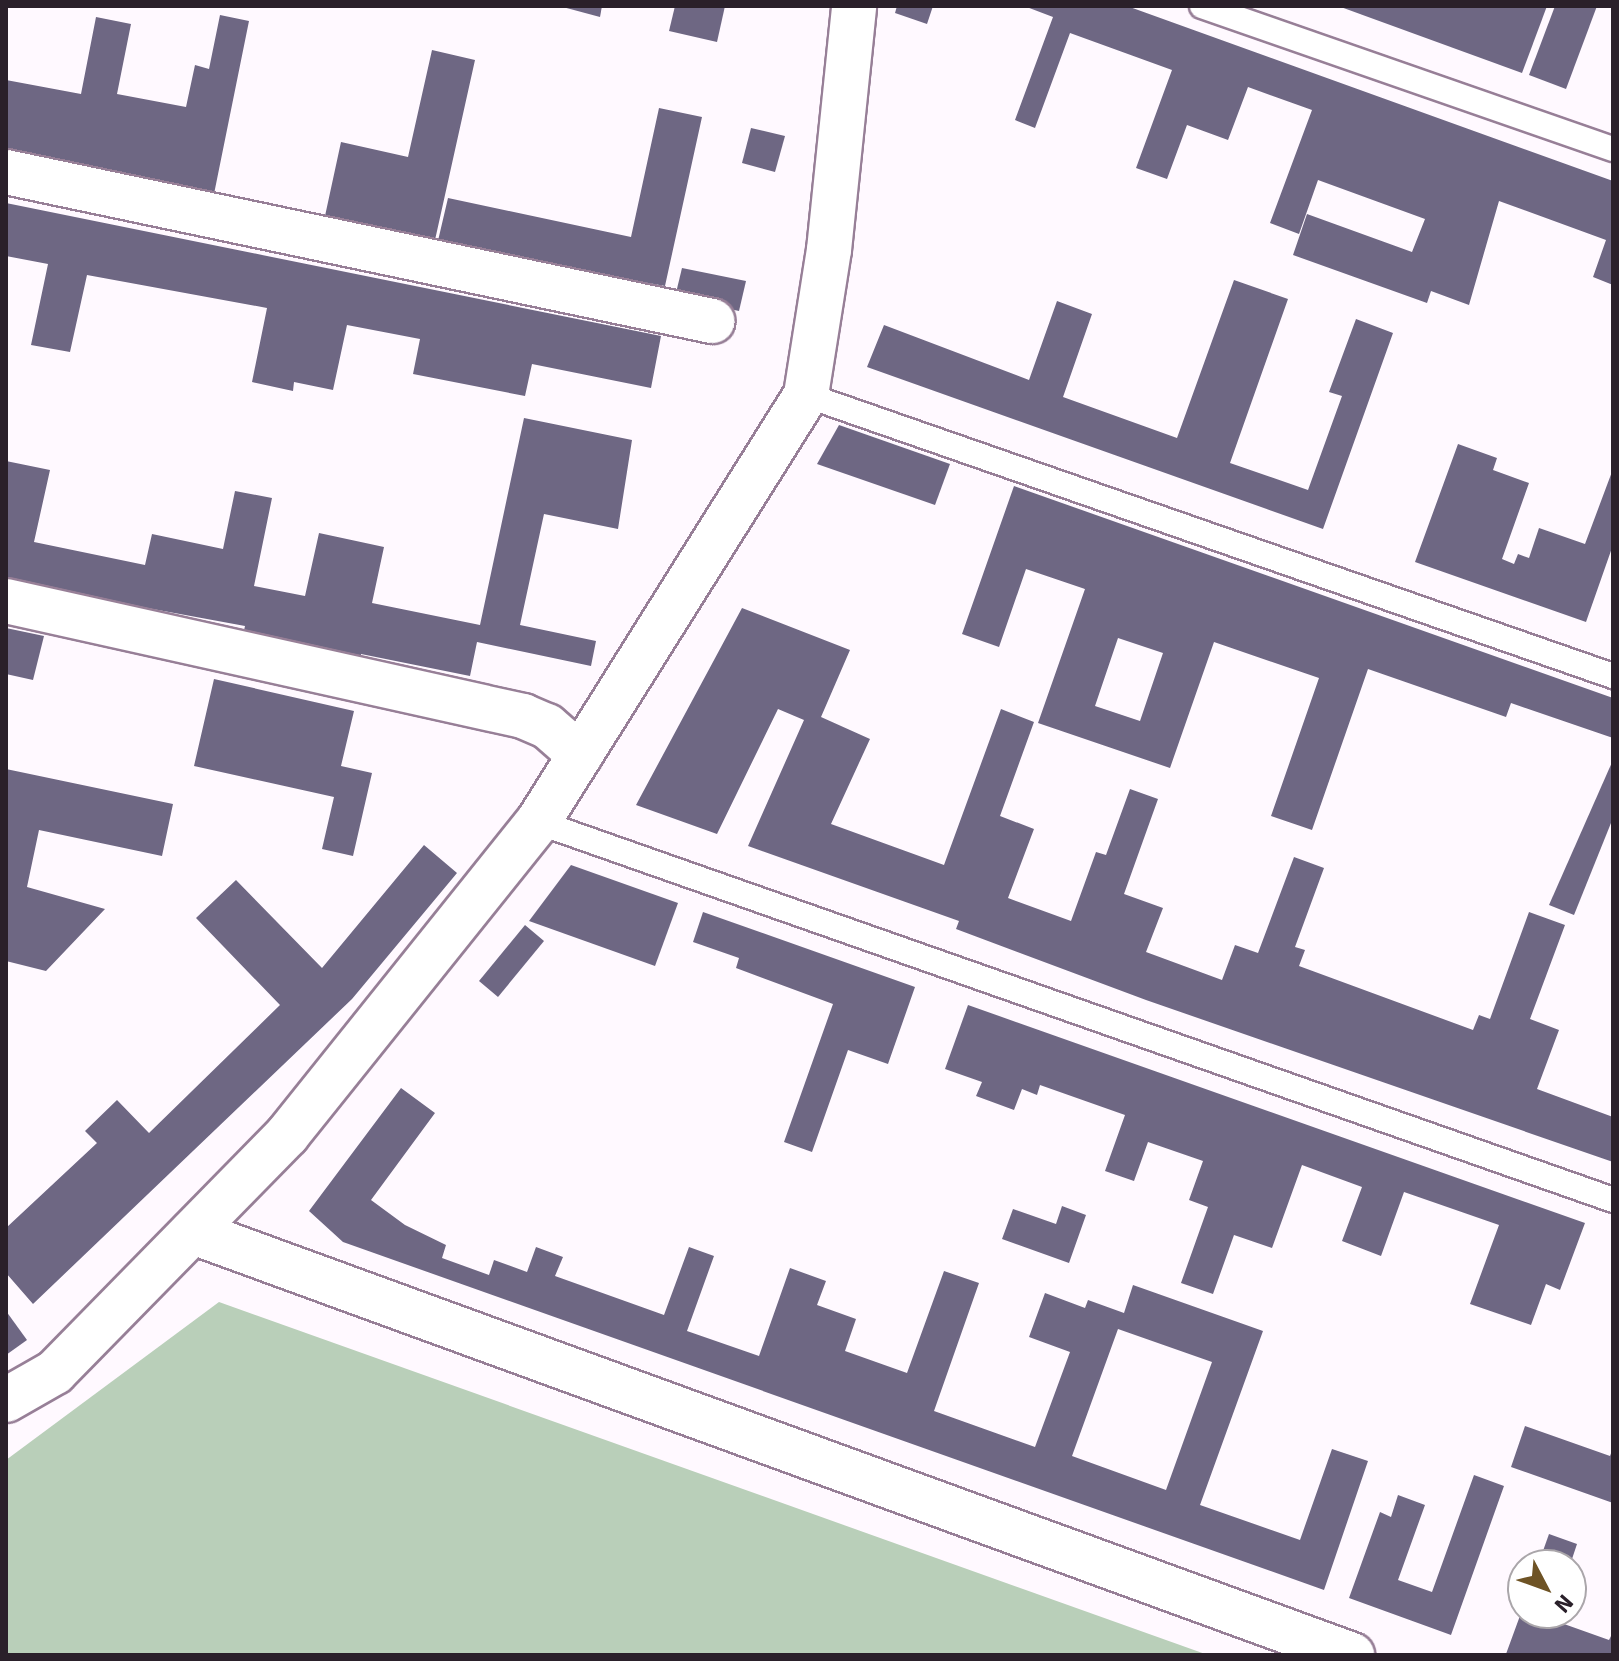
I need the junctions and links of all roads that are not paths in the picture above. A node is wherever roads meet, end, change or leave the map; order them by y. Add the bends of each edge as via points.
1 (854, 6) edge
2 (1202, 6) edge
3 (1613, 149) edge
4 (6, 172) edge
5 (712, 321) dead end
6 (806, 395) junction
7 (6, 601) edge
8 (1613, 676) edge
9 (580, 755) junction
10 (538, 822) junction
11 (1613, 1200) edge
12 (193, 1232) junction
13 (6, 1400) edge
14 (1352, 1655) edge

1 - 6 street via 829,250
2 - 3 lane
4 - 5 street
6 - 8 lane
6 - 9 street
7 - 9 street via 523,716 547,726
9 - 10 street
10 - 11 lane
10 - 12 street via 287,1135
12 - 13 street via 55,1372
12 - 14 street

